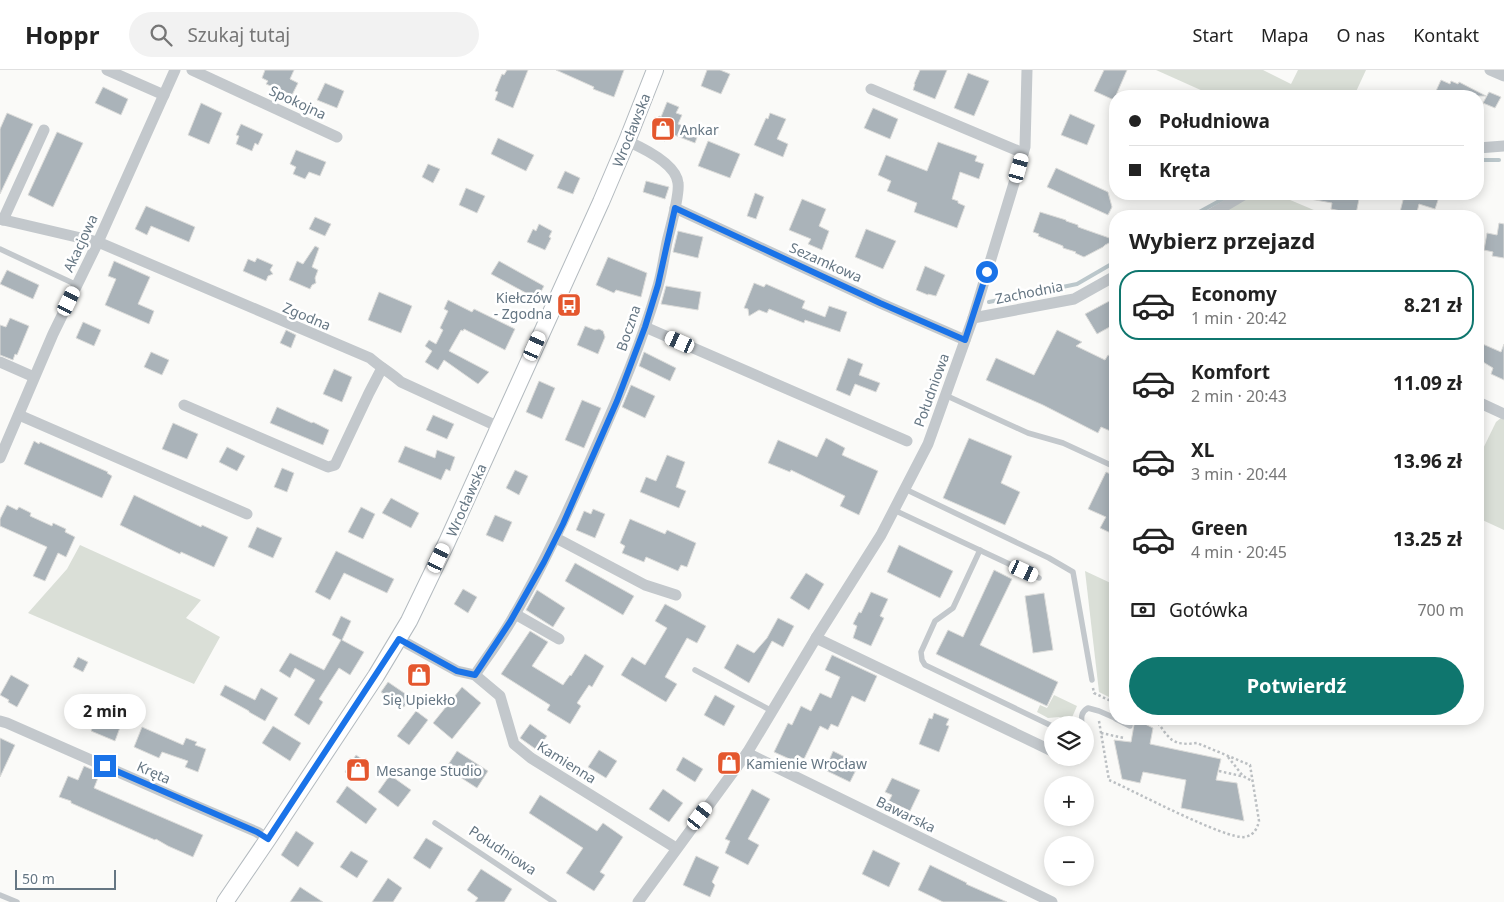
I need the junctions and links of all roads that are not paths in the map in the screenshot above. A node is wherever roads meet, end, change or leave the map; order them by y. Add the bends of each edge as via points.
1 (107, 70) edge
2 (175, 70) edge
3 (192, 70) edge
4 (655, 70) edge
5 (1027, 70) edge
6 (1490, 70) edge
7 (1504, 76) edge
8 (871, 89) dead end
9 (164, 95) junction
10 (44, 130) dead end
11 (337, 137) dead end
12 (627, 141) junction
13 (1504, 146) edge
14 (1484, 148) edge
15 (1023, 152) junction
16 (1236, 200) edge
17 (675, 208) junction
18 (1218, 210) edge
19 (1, 220) edge
20 (98, 242) junction
21 (0, 249) edge
22 (1109, 279) edge
23 (77, 285) junction
24 (973, 318) junction
25 (645, 327) junction
26 (965, 340) junction
27 (0, 362) edge
28 (382, 368) junction
29 (34, 377) junction
30 (945, 395) junction
31 (184, 405) dead end
32 (1484, 405) edge
33 (1504, 414) edge
34 (19, 415) junction
35 (499, 428) junction
36 (907, 441) dead end
37 (0, 458) edge
38 (1109, 464) edge
39 (905, 489) junction
40 (894, 510) junction
41 (247, 514) dead end
42 (556, 538) junction
43 (980, 550) junction
44 (1039, 578) dead end
45 (676, 595) dead end
46 (515, 614) junction
47 (816, 638) junction
48 (399, 639) junction
49 (559, 639) dead end
50 (695, 670) dead end
51 (475, 675) junction
52 (1092, 680) road end
53 (772, 712) junction
54 (1109, 715) edge
55 (1081, 716) edge
56 (0, 721) edge
57 (1044, 722) edge
58 (1044, 747) edge
59 (747, 753) junction
60 (435, 824) dead end
61 (268, 839) junction
62 (676, 848) junction
63 (0, 895) edge
64 (17, 902) edge
65 (225, 902) edge
66 (554, 902) edge
67 (638, 902) edge
68 (1052, 902) edge

1 - 9 street
2 - 9 street, Akacjowa
3 - 11 street, Spokojna
4 - 12 street, Wrocławska
5 - 15 street, Południowa
6 - 7 street
8 - 15 street
9 - 20 street, Akacjowa
10 - 19 street
12 - 17 street, Boczna via 663,162 676,175
12 - 35 street, Wrocławska
13 - 14 street
15 - 24 street, Południowa
16 - 18 street
17 - 25 street, Boczna
17 - 26 street, Sezamkowa
19 - 20 street, Zgodna
20 - 23 street, Akacjowa
20 - 28 street, Zgodna via 370,358
21 - 23 lane
22 - 24 street, Zachodnia via 1074,299
23 - 29 street, Akacjowa
24 - 26 street, Południowa
25 - 36 street
25 - 42 street, Boczna via 617,401
26 - 30 street, Południowa
27 - 29 street
28 - 31 street via 335,465 328,467
28 - 35 street, Zgodna via 400,382
29 - 34 street, Akacjowa
30 - 38 lane via 1028,433 1063,443
30 - 39 street, Południowa via 928,444
32 - 33 street
34 - 37 street, Akacjowa
34 - 41 street
35 - 48 street, Wrocławska
39 - 40 street, Południowa
39 - 52 lane via 1073,572
40 - 43 lane
40 - 47 street, Południowa
42 - 45 street via 645,585
42 - 46 street, Boczna
43 - 44 lane
43 - 57 lane via 953,608 935,620 921,652 922,660 925,665
46 - 49 street
46 - 51 street, Boczna
47 - 53 street, Południowa
47 - 58 street
48 - 51 street via 457,671
48 - 61 street, Wrocławska
50 - 53 lane
51 - 62 street, Kamienna via 500,696 514,744 531,758
53 - 59 street, Południowa
54 - 55 lane via 1088,708
56 - 61 street, Kręta
59 - 62 street, Południowa
59 - 68 street, Bawarska
60 - 66 lane, Południowa
61 - 65 street, Wrocławska
62 - 67 street, Południowa
63 - 64 lane

